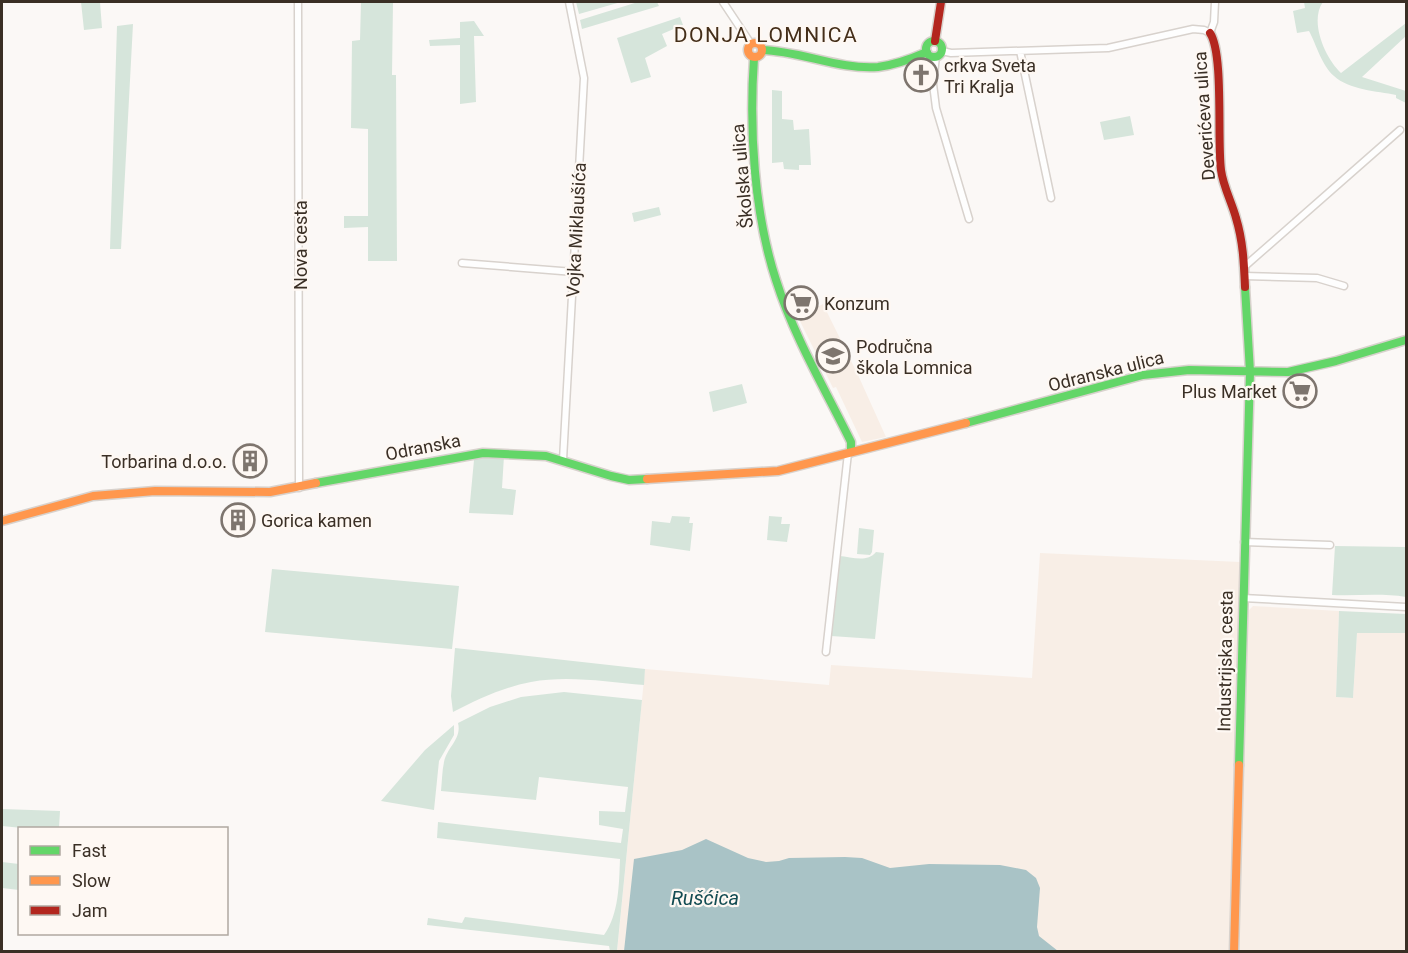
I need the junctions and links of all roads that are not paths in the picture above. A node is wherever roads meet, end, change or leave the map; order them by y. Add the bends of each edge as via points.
1 (298, 2) edge
2 (569, 2) edge
3 (723, 2) edge
4 (941, 2) edge
5 (1215, 2) edge
6 (1210, 33) junction
7 (935, 40) junction
8 (751, 44) junction
9 (762, 50) junction
10 (1020, 51) junction
11 (927, 52) junction
12 (939, 54) junction
13 (754, 58) junction
14 (1400, 130) dead end
15 (1051, 198) dead end
16 (969, 219) dead end
17 (462, 263) dead end
18 (1244, 271) junction
19 (574, 272) junction
20 (1344, 286) dead end
21 (1407, 340) edge
22 (1250, 372) junction
23 (850, 453) junction
24 (563, 460) junction
25 (299, 488) junction
26 (2, 521) edge
27 (1244, 542) junction
28 (1330, 545) dead end
29 (1243, 598) junction
30 (1407, 607) edge
31 (826, 652) dead end
32 (1234, 951) edge

1 - 25 street, Nova cesta
2 - 19 street, Vojka Miklaušića via 584,72
3 - 8 street, Školska ulica
4 - 7 street
5 - 6 street, Deverićeva ulica
6 - 10 street via 1193,29 1108,48
6 - 18 street, Deverićeva ulica via 1217,59 1221,172 1240,232
7 - 11 street via 927,44
7 - 12 street via 940,43
8 - 9 street, Školska ulica via 758,44
8 - 13 street, Školska ulica via 747,51
9 - 11 street via 791,51 873,67 901,63
9 - 13 street
10 - 12 street
10 - 15 street
11 - 12 street via 930,56
12 - 16 street via 933,84 936,108
13 - 23 street, Školska ulica via 755,186 767,250 791,319 851,442
14 - 18 street
17 - 19 street
18 - 20 street via 1317,278
18 - 22 street, Deverićeva ulica
19 - 24 street, Vojka Miklaušića
21 - 22 street, Odranska ulica via 1296,371
22 - 23 street, Odranska ulica via 1189,370 1143,375
22 - 27 street, Industrijska cesta
23 - 24 street, Odranska via 770,472 650,480 610,476
23 - 31 street
24 - 25 street, Odranska via 473,454
25 - 26 street, Odranska via 257,493 108,494
27 - 28 street
27 - 29 street, Industrijska cesta
29 - 30 street
29 - 32 street, Industrijska cesta

